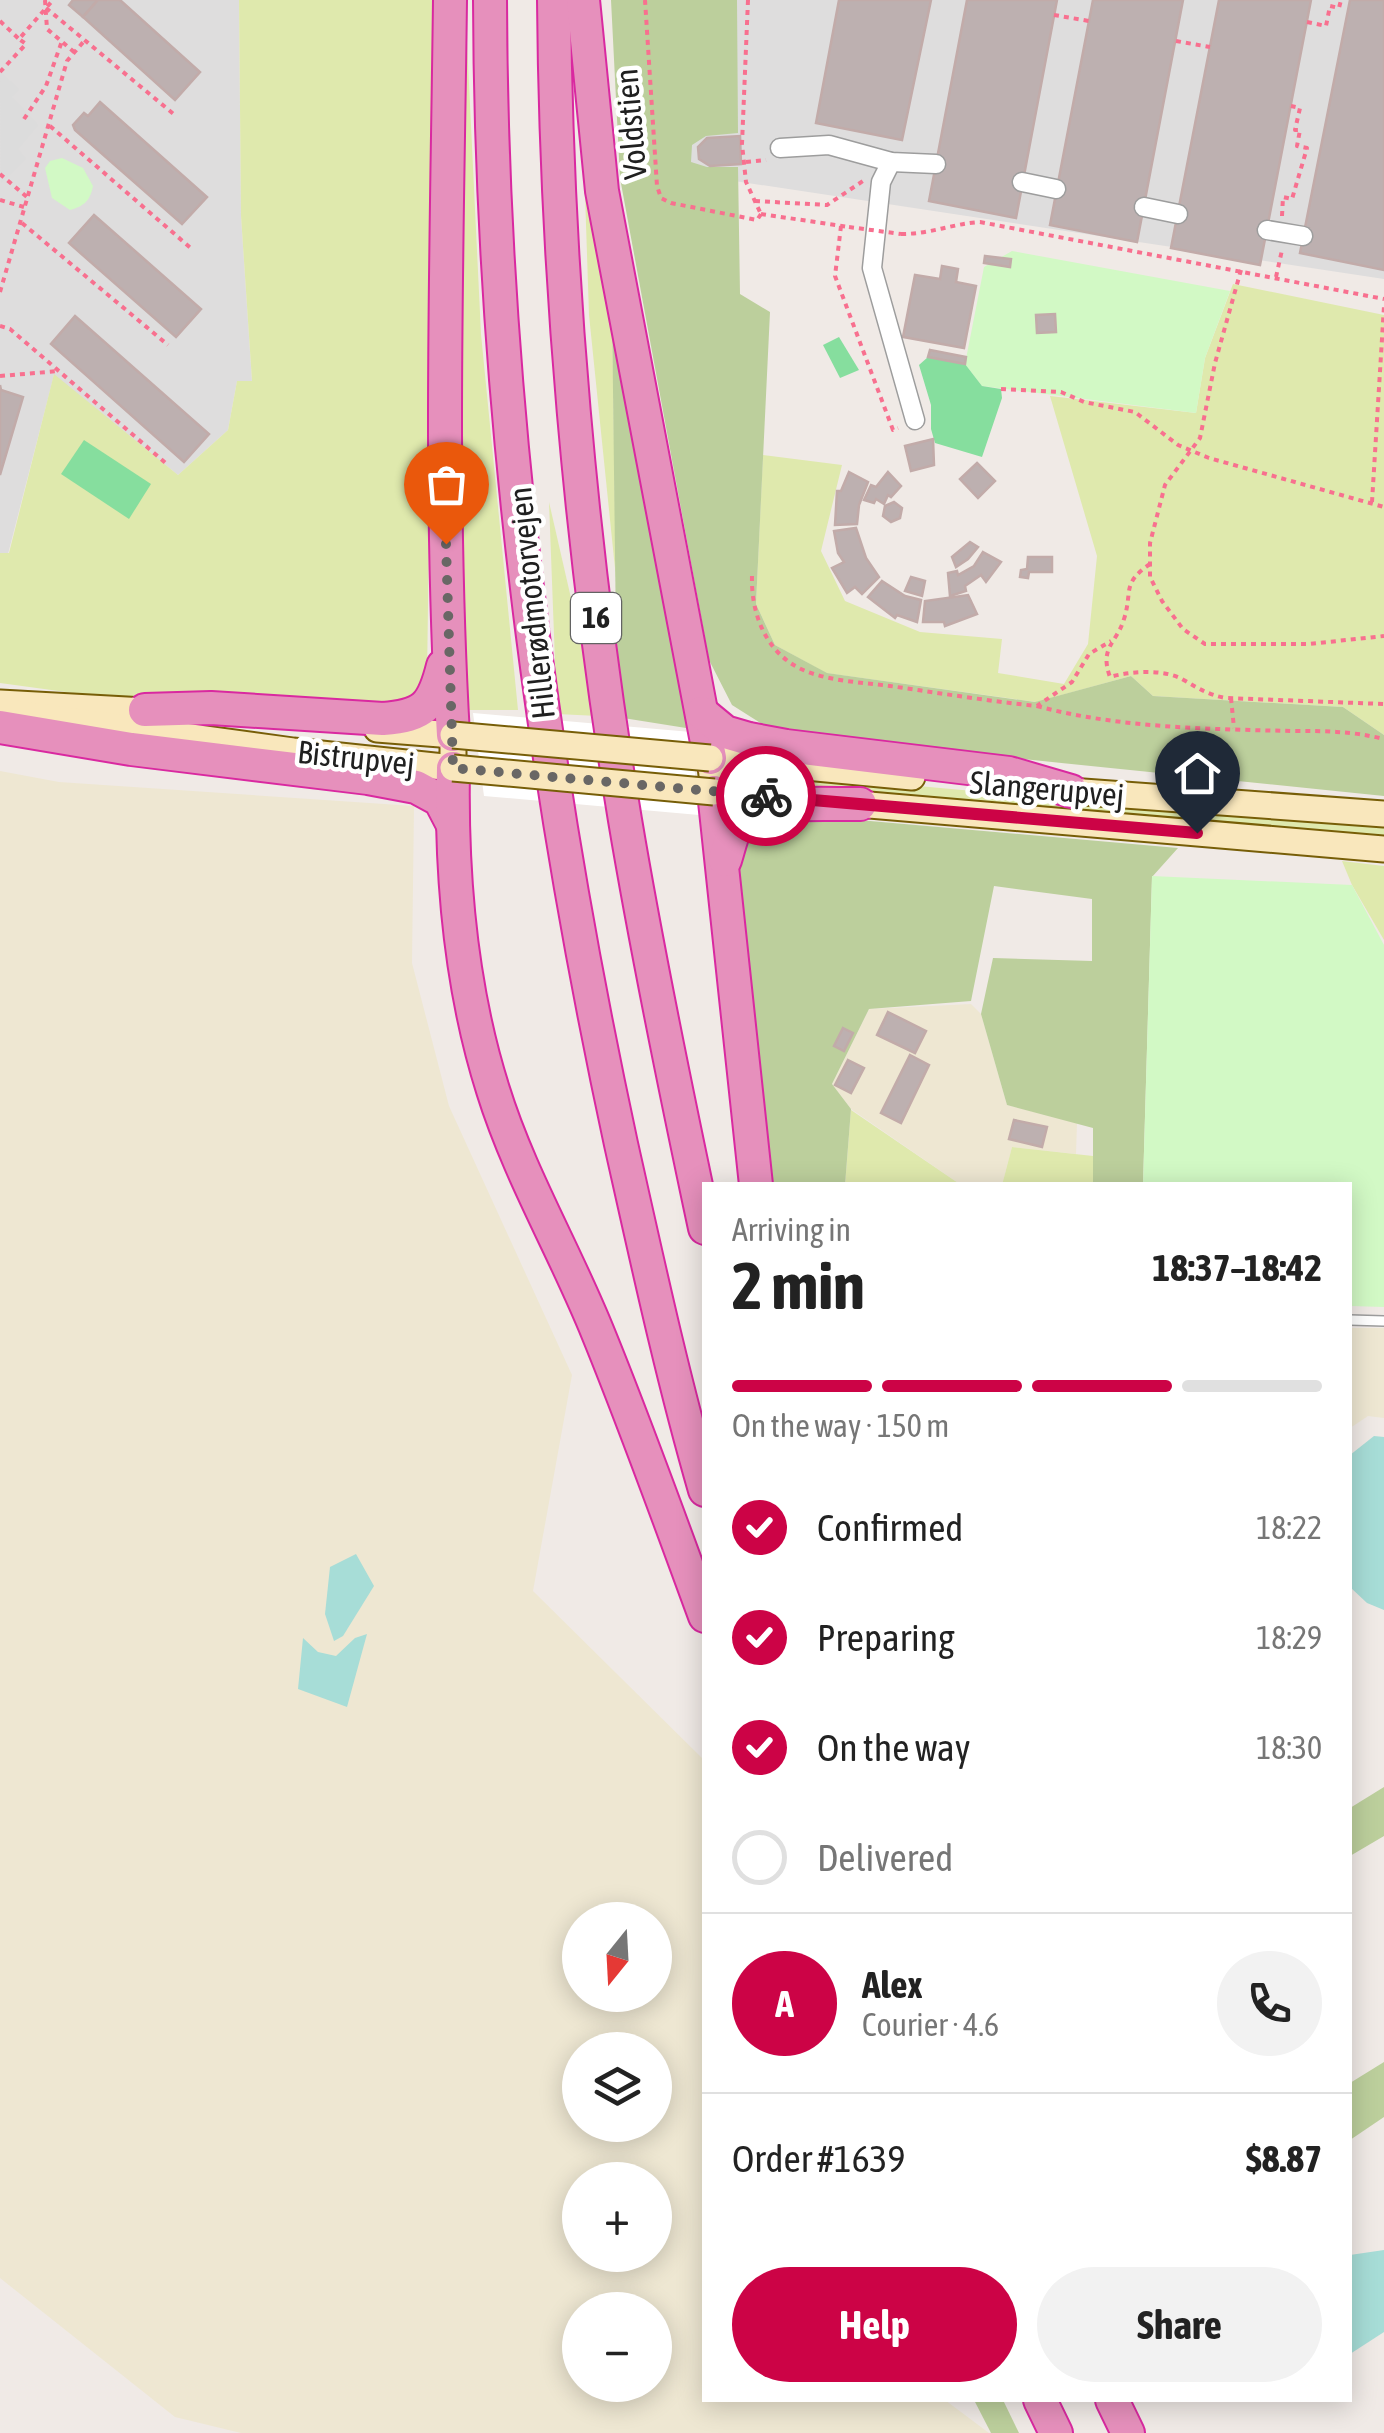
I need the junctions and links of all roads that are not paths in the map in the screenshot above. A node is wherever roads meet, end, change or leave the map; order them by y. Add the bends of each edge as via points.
1 (450, 0) edge
2 (490, 0) edge
3 (554, 0) edge
4 (583, 0) edge
5 (776, 154) road end
6 (892, 162) junction
7 (936, 164) dead end
8 (1022, 182) dead end
9 (1056, 190) dead end
10 (1144, 207) dead end
11 (1178, 214) dead end
12 (1267, 230) dead end
13 (1295, 235) road end
14 (916, 420) road end
15 (447, 652) junction
16 (0, 702) edge
17 (144, 710) junction
18 (0, 711) edge
19 (702, 713) junction
20 (0, 727) edge
21 (453, 752) junction
22 (710, 758) junction
23 (714, 792) junction
24 (1070, 792) junction
25 (860, 804) junction
26 (1384, 814) edge
27 (452, 823) junction
28 (1384, 849) edge
29 (722, 869) junction
30 (756, 1182) edge
31 (702, 1214) edge
32 (1352, 1320) edge
33 (1384, 1321) edge
34 (702, 1478) edge
35 (702, 1608) edge
36 (1041, 2402) edge
37 (1113, 2402) edge
38 (1056, 2433) edge
39 (1128, 2433) edge

1 - 15 highway
2 - 34 highway, Hillerødmotorvejen / 16 via 502,312 529,603 557,811 591,1004
3 - 31 highway, Hillerødmotorvejen / 16 via 566,305 594,596 624,817
4 - 19 highway via 602,190
5 - 6 street via 829,145
6 - 7 street
6 - 14 street via 881,182 872,268
8 - 9 street
10 - 11 street
12 - 13 street
15 - 17 highway via 434,696 405,717
15 - 21 highway
16 - 17 main road, Bistrupvej
17 - 21 main road, Bistrupvej
18 - 21 main road, Bistrupvej via 293,751
19 - 22 highway
19 - 24 highway via 725,732 749,739 1009,773
20 - 27 highway via 416,787 440,800
21 - 22 main road, Bistrupvej, bridge
21 - 23 main road, Bistrupvej, bridge
21 - 27 highway
22 - 23 main road
22 - 24 main road, Slangerupvej
23 - 25 main road, Slangerupvej
23 - 29 highway
24 - 26 main road, Slangerupvej
25 - 28 main road, Slangerupvej
25 - 29 highway via 754,810 734,831
27 - 35 highway via 465,971 493,1090 597,1330
29 - 30 highway
32 - 33 lane
36 - 38 highway
37 - 39 highway

